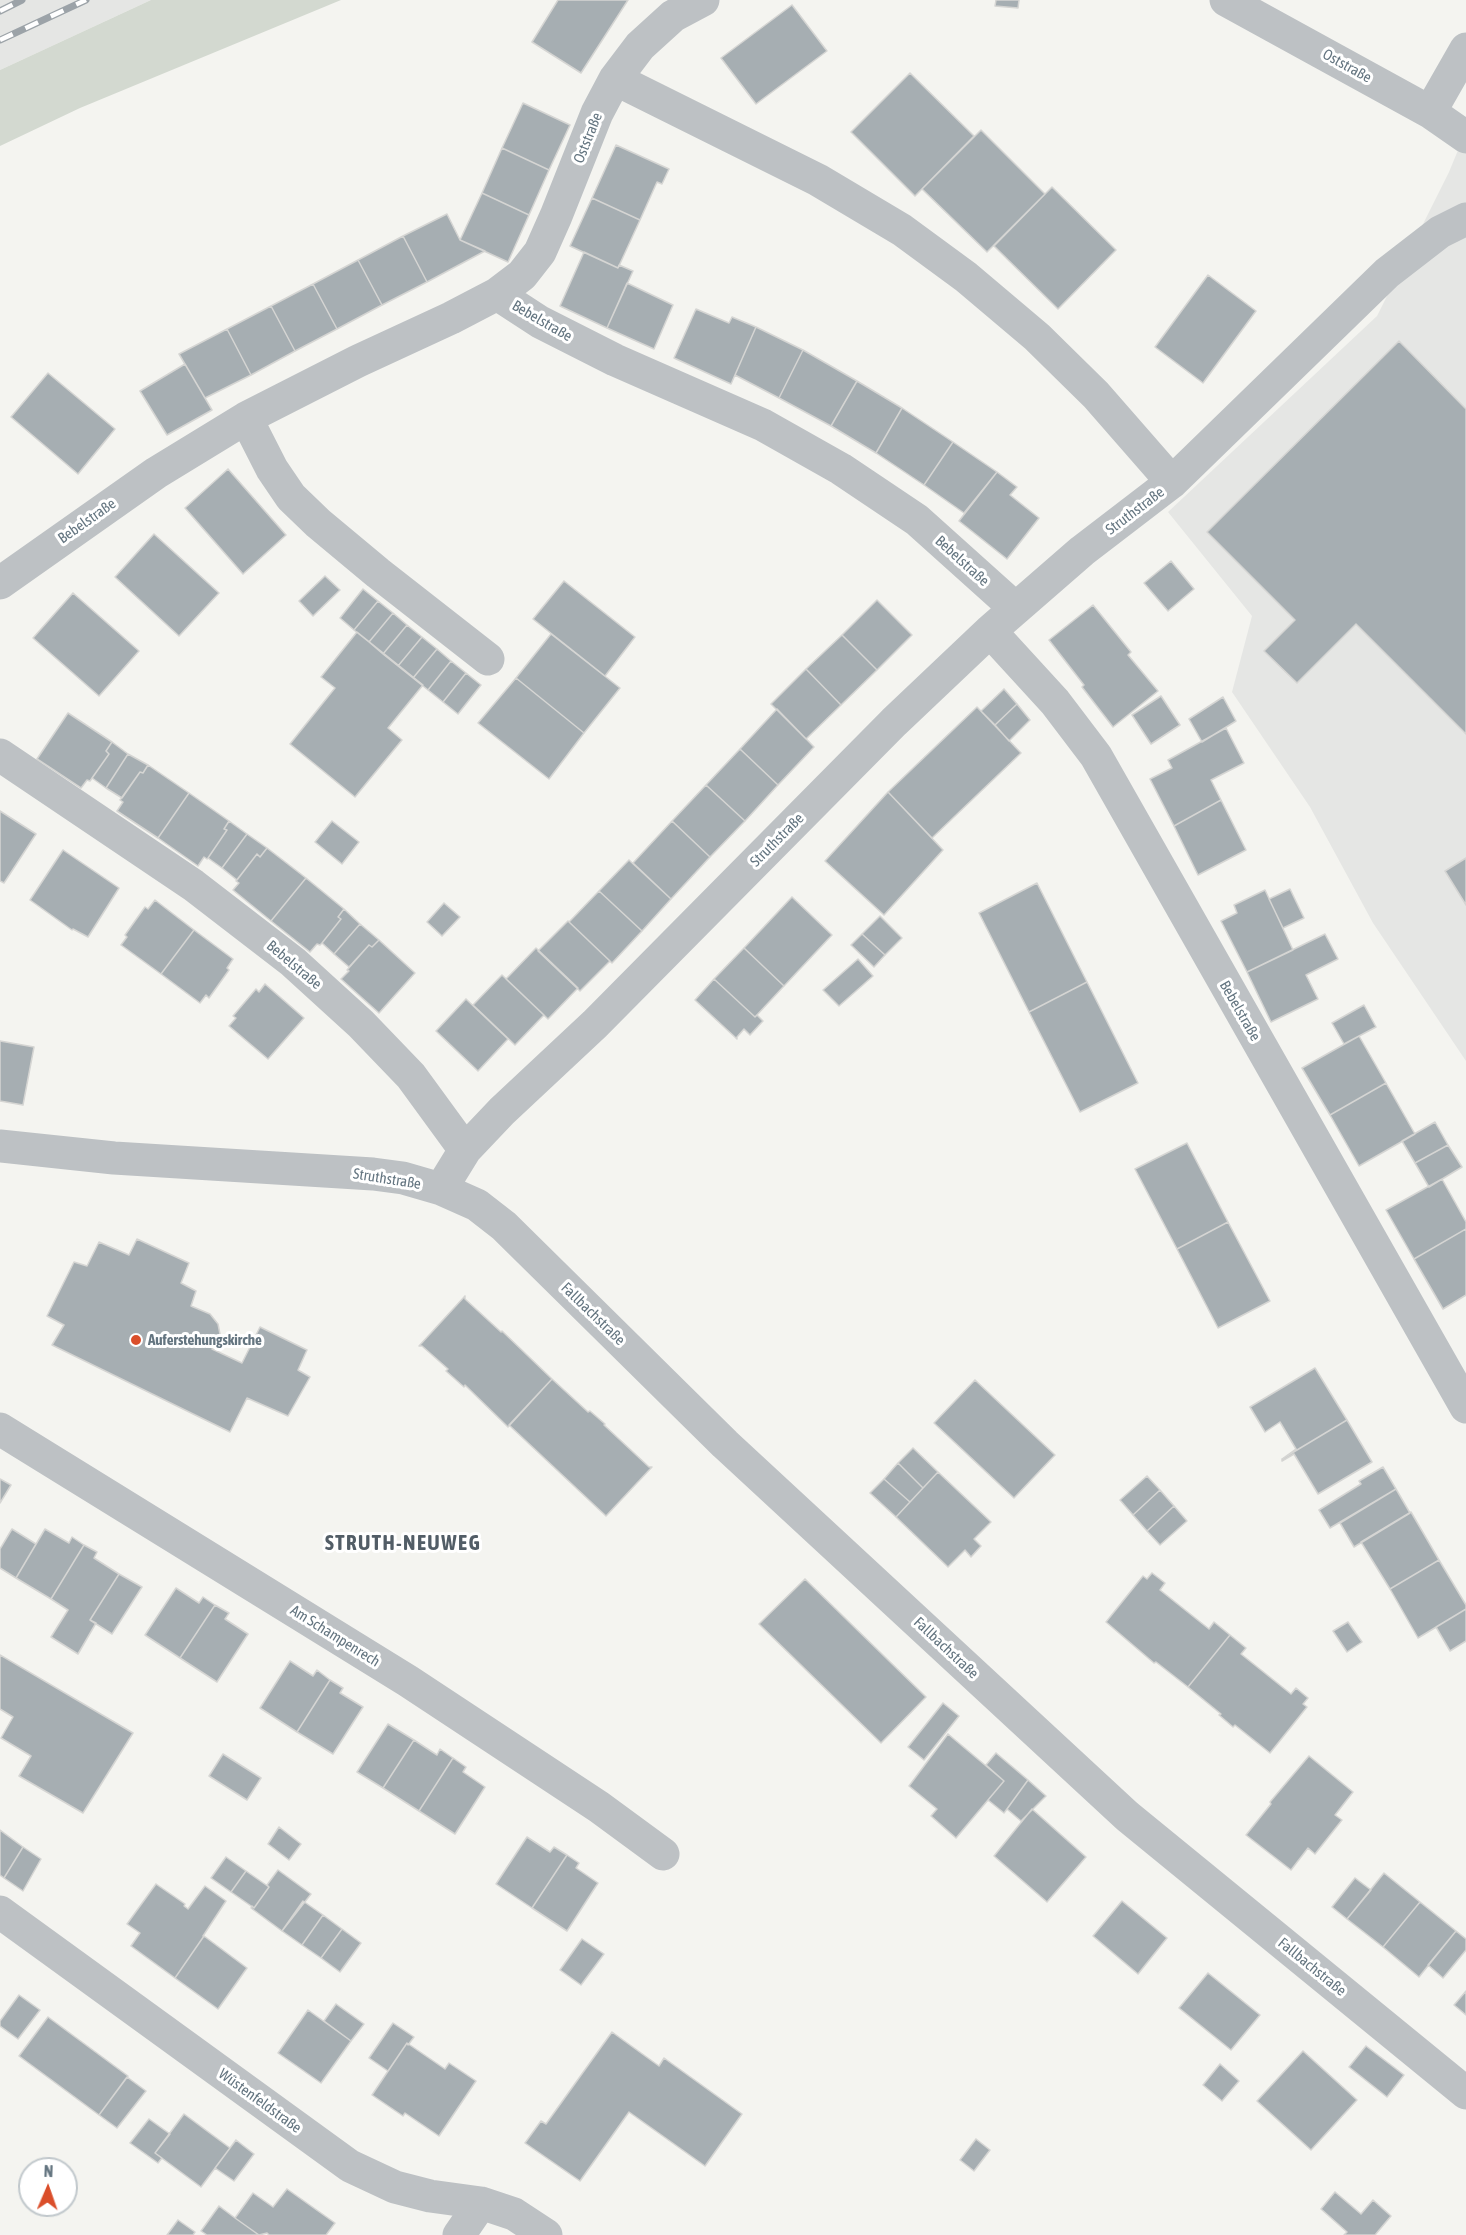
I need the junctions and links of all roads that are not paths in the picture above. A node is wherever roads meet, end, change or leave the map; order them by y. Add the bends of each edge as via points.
1 (703, 0) edge
2 (1226, 0) edge
3 (1466, 49) edge
4 (615, 79) junction
5 (1430, 112) junction
6 (1466, 137) edge
7 (1466, 219) edge
8 (497, 294) junction
9 (246, 418) junction
10 (1172, 482) junction
11 (0, 583) edge
12 (1015, 609) junction
13 (990, 631) junction
14 (488, 659) dead end
15 (0, 755) edge
16 (0, 1146) edge
17 (465, 1150) junction
18 (441, 1188) junction
19 (1466, 1407) edge
20 (0, 1429) edge
21 (663, 1854) dead end
22 (0, 1912) edge
23 (1466, 2093) edge
24 (481, 2203) junction
25 (459, 2235) edge
26 (546, 2235) edge

1 - 4 street, Oststraße via 673,16 656,31
2 - 5 street, Oststraße
3 - 5 street
4 - 8 street, Oststraße via 540,252 522,275
4 - 10 street via 818,180 902,230 1037,337 1096,394
5 - 6 street, Oststraße
7 - 10 street, Struthstraße via 1440,232 1387,273
8 - 9 street, Bebelstraße
8 - 12 street, Bebelstraße via 540,322 615,360 763,425 841,469 917,520
9 - 11 street, Bebelstraße via 156,473
9 - 14 street via 291,497 378,573
10 - 12 street, Struthstraße
12 - 13 street, Struthstraße
13 - 17 street, Struthstraße
13 - 19 street, Bebelstraße via 1055,702 1096,756
15 - 17 street, Bebelstraße via 193,885 293,962 361,1024 411,1077
16 - 18 street, Struthstraße via 114,1158 373,1174
17 - 18 street, Struthstraße
18 - 23 street, Fallbachstraße via 477,1205 504,1226 725,1444 1126,1816
20 - 21 street, Am Schampenrech via 408,1681
22 - 24 street, Wüstenfeldstraße via 350,2166 395,2187
24 - 25 street
24 - 26 street, Wüstenfeldstraße via 514,2214

